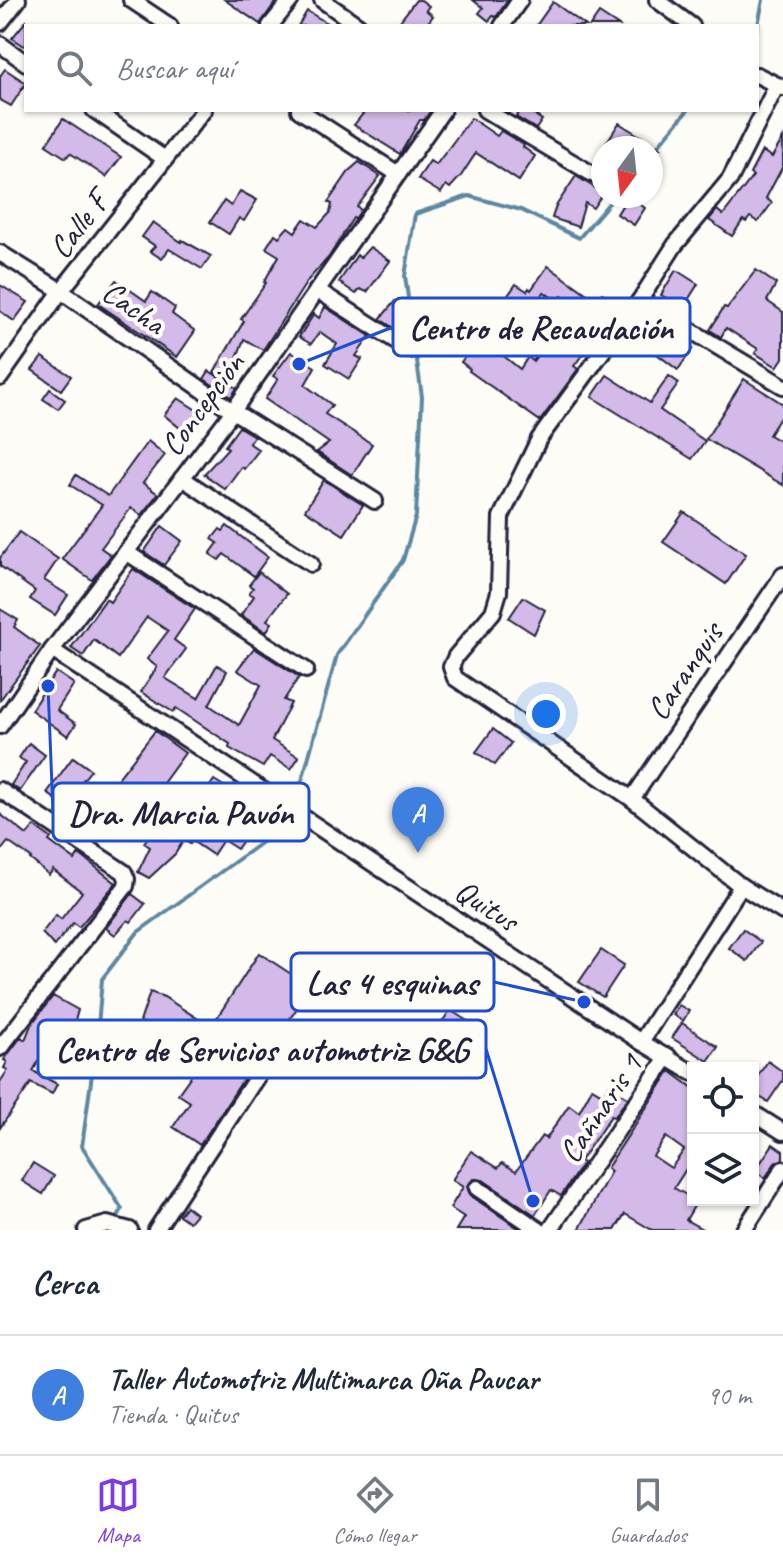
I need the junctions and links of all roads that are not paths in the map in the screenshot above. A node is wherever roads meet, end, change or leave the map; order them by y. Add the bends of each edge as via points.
1 (18, 0) edge
2 (131, 0) edge
3 (291, 0) edge
4 (322, 0) edge
5 (520, 0) edge
6 (657, 0) edge
7 (0, 23) edge
8 (167, 24) edge
9 (272, 24) edge
10 (356, 24) edge
11 (503, 24) edge
12 (689, 24) edge
13 (0, 44) edge
14 (24, 62) edge
15 (759, 76) edge
16 (780, 87) edge
17 (97, 112) edge
18 (202, 112) edge
19 (302, 112) edge
20 (442, 112) edge
21 (488, 112) edge
22 (165, 159) junction
23 (591, 173) edge
24 (398, 174) junction
25 (0, 253) edge
26 (317, 290) junction
27 (61, 291) junction
28 (640, 300) junction
29 (410, 350) dead end
30 (0, 378) edge
31 (783, 386) edge
32 (233, 411) junction
33 (182, 478) junction
34 (375, 501) dead end
35 (126, 552) junction
36 (311, 564) dead end
37 (783, 575) edge
38 (52, 650) junction
39 (306, 670) dead end
40 (0, 726) edge
41 (0, 790) edge
42 (632, 799) junction
43 (741, 886) junction
44 (783, 912) edge
45 (641, 1042) junction
46 (0, 1048) edge
47 (668, 1056) junction
48 (264, 1066) dead end
49 (687, 1069) edge
50 (759, 1117) edge
51 (783, 1132) edge
52 (783, 1169) edge
53 (477, 1188) dead end
54 (127, 1228) edge
55 (86, 1230) edge
56 (156, 1230) edge
57 (539, 1230) edge
58 (550, 1230) edge
59 (744, 1230) edge

1 - 7 street
2 - 8 street
3 - 9 street
4 - 10 street
5 - 11 street
6 - 12 street
13 - 14 street
15 - 16 street
16 - 28 street via 730,179 675,245
17 - 22 street
18 - 22 street, Calle F
19 - 24 street
20 - 24 street, Concepción
21 - 23 street
22 - 27 street, Calle F
24 - 26 street, Concepción
25 - 27 street, Cacha
26 - 29 street
26 - 32 street, Concepción
27 - 30 street, Calle F
27 - 32 street, Cacha
28 - 31 street
28 - 42 street via 539,439 501,517 499,592 493,612 451,667 455,678
32 - 33 street, Concepción
32 - 34 street, Cacha
33 - 35 street, Concepción
33 - 36 street
35 - 38 street, Concepción
35 - 39 street
37 - 42 street, Caranquis
38 - 40 street, Concepción
38 - 45 street, Quitus
41 - 46 street via 124,872 127,879
42 - 43 street
43 - 44 street
43 - 45 street
45 - 47 street, Quitus
47 - 49 street, Quitus
47 - 58 street, Cañnaris 1
48 - 56 street
50 - 51 street
52 - 59 street
53 - 57 street
54 - 55 street via 107,1224

